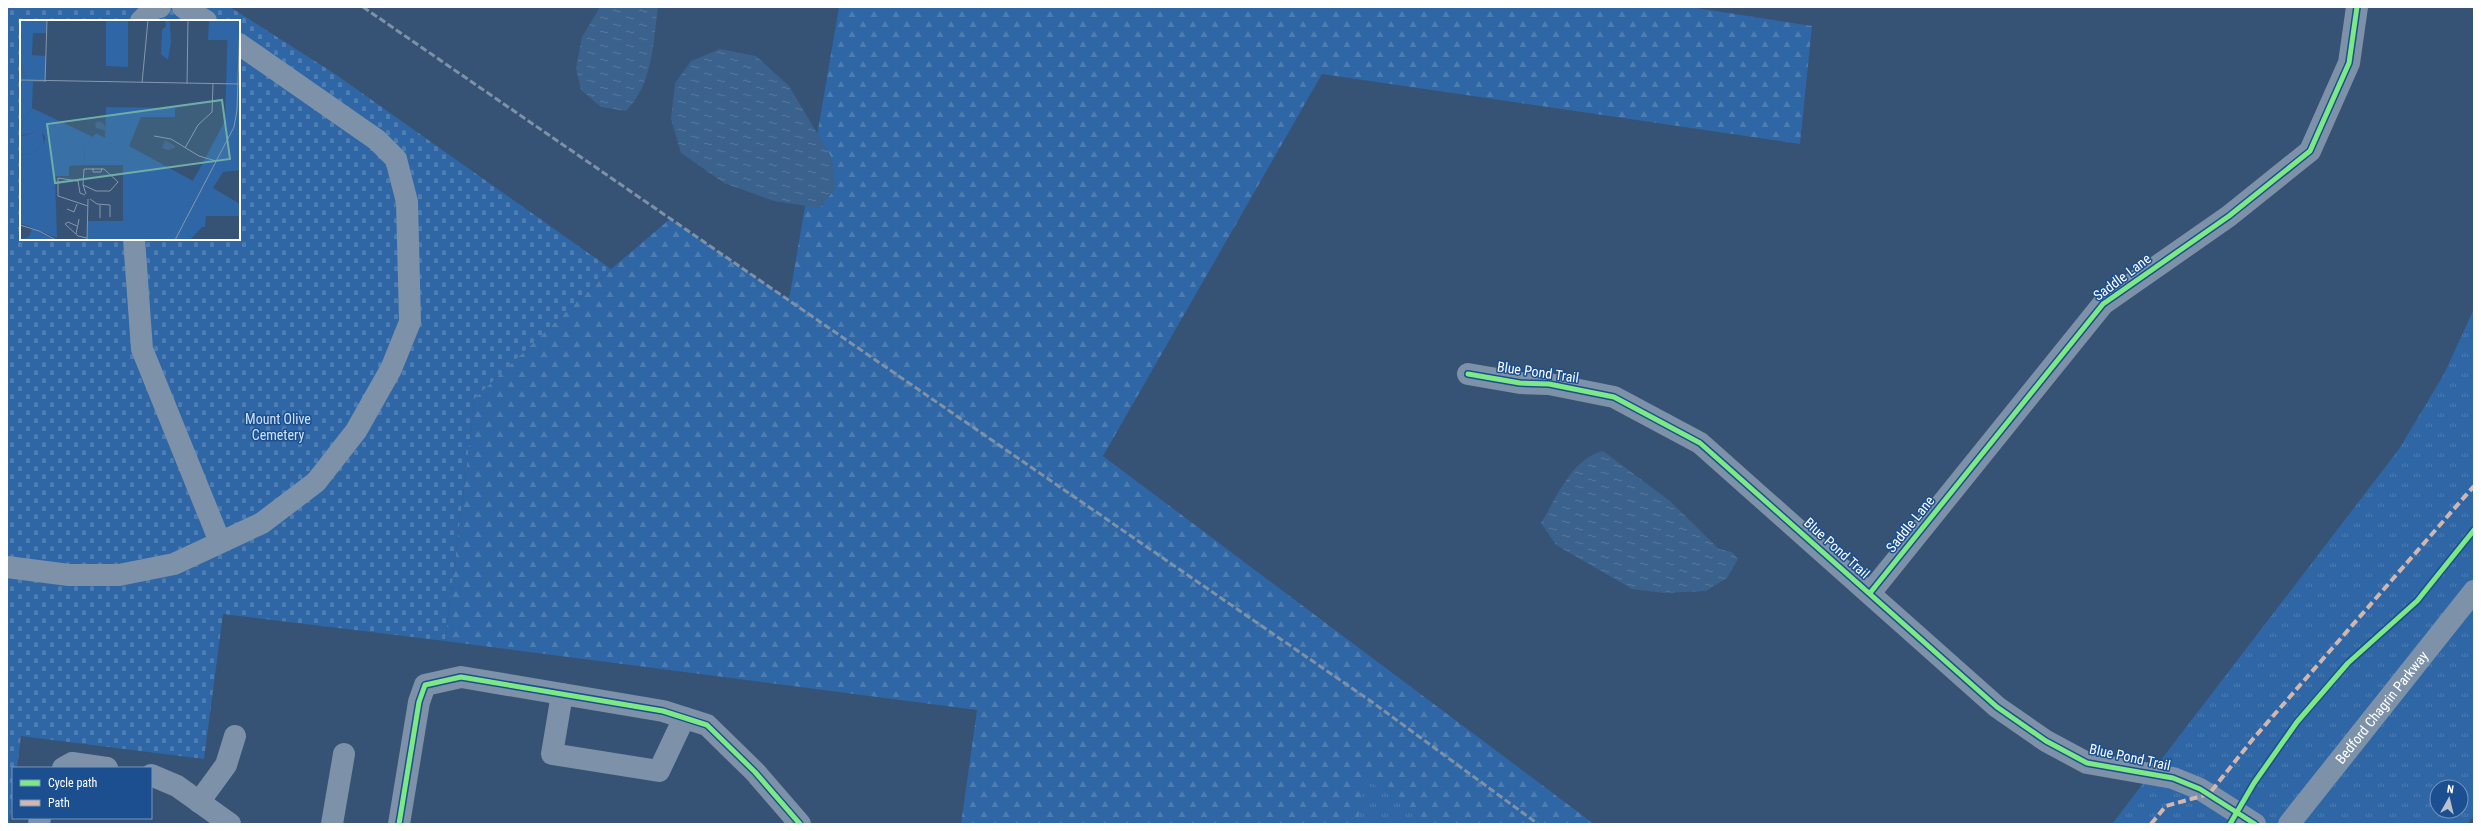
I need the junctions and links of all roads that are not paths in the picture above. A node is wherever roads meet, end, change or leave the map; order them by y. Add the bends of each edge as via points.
1 (160, 7) edge
2 (183, 7) edge
3 (2357, 7) edge
4 (142, 20) edge
5 (204, 20) edge
6 (240, 45) edge
7 (134, 240) edge
8 (1468, 374) dead end
9 (220, 542) junction
10 (7, 567) edge
11 (2474, 591) edge
12 (1870, 593) junction
13 (562, 694) junction
14 (684, 718) junction
15 (235, 736) dead end
16 (344, 754) dead end
17 (65, 767) edge
18 (100, 767) edge
19 (152, 775) edge
20 (199, 802) junction
21 (230, 824) edge
22 (332, 824) edge
23 (399, 824) edge
24 (800, 824) edge
25 (2255, 824) edge
26 (2289, 824) edge

1 - 4 street via 153,9
2 - 5 street
3 - 12 street, Saddle Lane via 2349,63 2310,151 2229,216 2103,304
6 - 9 street via 377,140 396,159 408,202 410,322 391,369 356,431 316,482 262,523
7 - 9 street via 142,349
8 - 12 street, Blue Pond Trail via 1549,384 1614,397 1700,443
9 - 10 street via 174,564 120,575 69,575
11 - 26 street, Bedford Chagrin Parkway
12 - 25 street, Blue Pond Trail via 1997,706 2046,741 2087,763 2173,778 2200,788
13 - 14 street via 663,711
13 - 14 street via 552,754 659,771
13 - 23 street via 460,677 425,685 419,702
14 - 24 street via 707,725 755,772
15 - 20 street via 226,765
16 - 22 street
17 - 18 street via 72,763
19 - 20 street via 177,786
20 - 21 street

